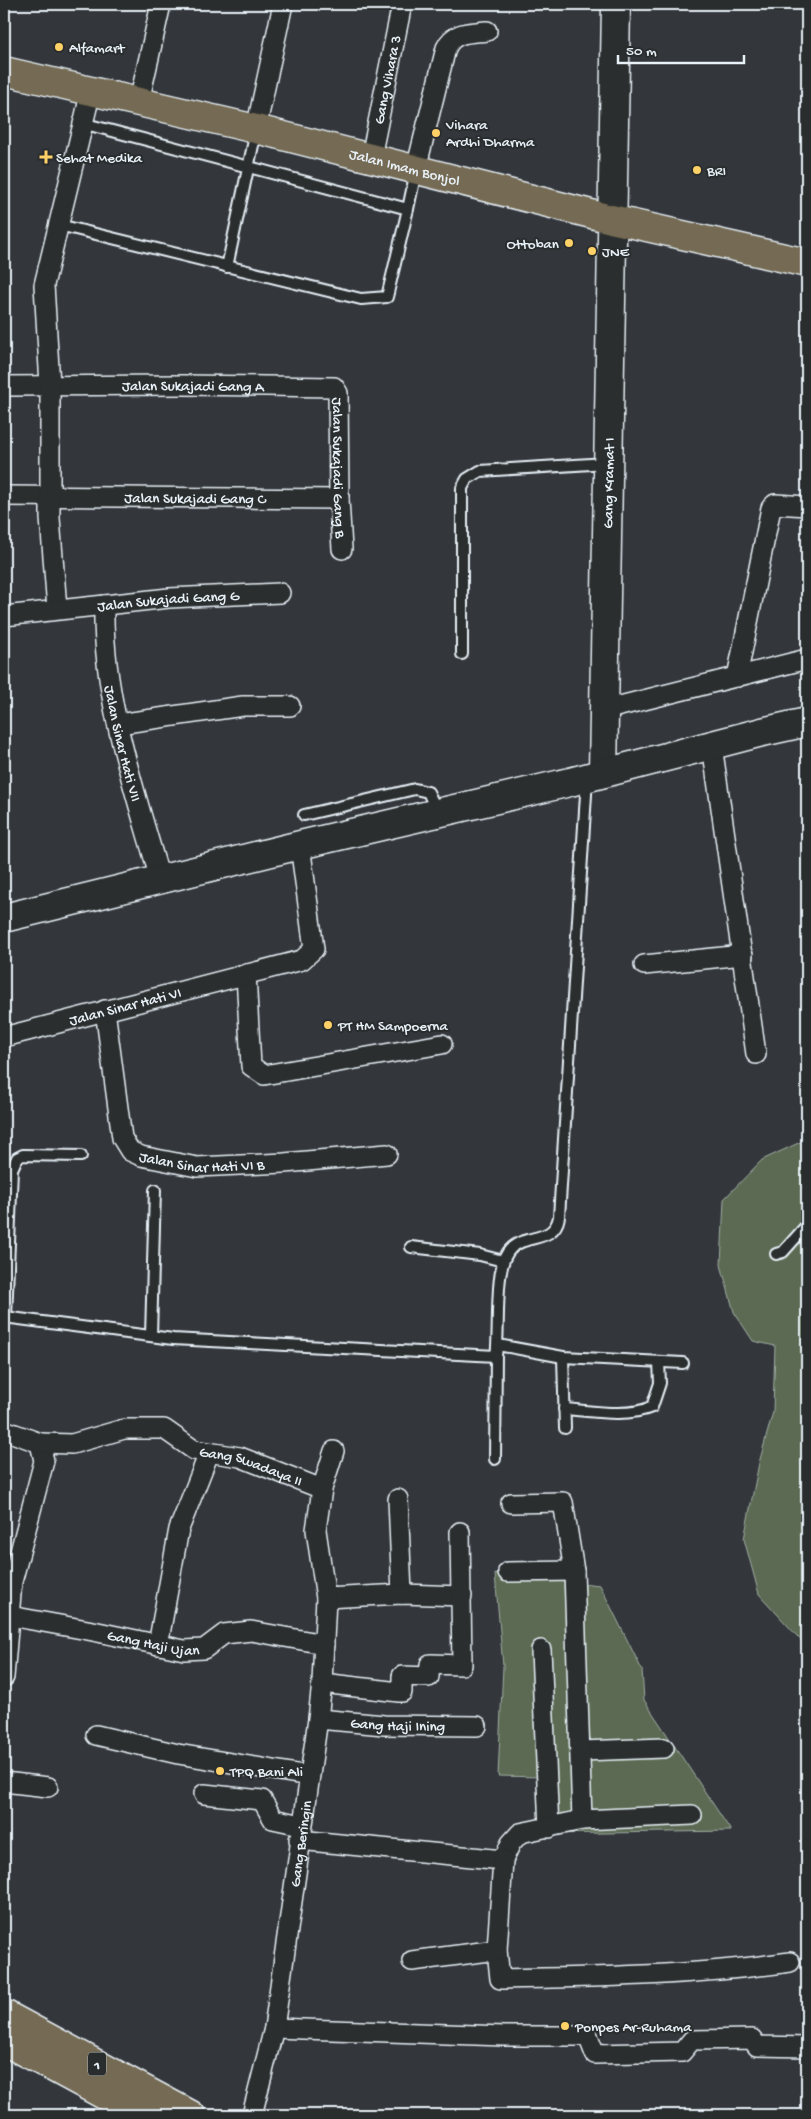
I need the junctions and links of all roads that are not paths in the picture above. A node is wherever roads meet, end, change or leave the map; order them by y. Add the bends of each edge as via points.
1 (161, 4) edge
2 (283, 4) edge
3 (402, 4) edge
4 (616, 4) edge
5 (487, 31) dead end
6 (4, 71) edge
7 (91, 92) junction
8 (139, 102) junction
9 (82, 123) junction
10 (256, 129) junction
11 (371, 157) junction
12 (248, 166) junction
13 (416, 169) junction
14 (408, 209) junction
15 (611, 219) junction
16 (59, 225) junction
17 (807, 264) edge
18 (227, 267) junction
19 (50, 385) junction
20 (4, 386) edge
21 (336, 388) joint
22 (607, 463) junction
23 (4, 496) edge
24 (51, 497) junction
25 (339, 499) junction
26 (807, 506) edge
27 (342, 549) dead end
28 (280, 593) dead end
29 (104, 605) junction
30 (57, 609) junction
31 (4, 616) edge
32 (462, 654) dead end
33 (807, 660) edge
34 (737, 677) junction
35 (290, 706) dead end
36 (604, 710) junction
37 (807, 722) edge
38 (118, 724) junction
39 (712, 745) junction
40 (598, 766) junction
41 (437, 812) junction
42 (304, 815) dead end
43 (300, 845) junction
44 (160, 879) junction
45 (4, 918) edge
46 (743, 955) junction
47 (644, 965) dead end
48 (246, 974) junction
49 (104, 1010) junction
50 (4, 1037) edge
51 (442, 1044) dead end
52 (756, 1054) dead end
53 (388, 1154) dead end
54 (81, 1156) dead end
55 (155, 1190) dead end
56 (807, 1225) edge
57 (411, 1247) dead end
58 (776, 1254) dead end
59 (503, 1261) junction
60 (5, 1317) edge
61 (150, 1336) junction
62 (497, 1351) junction
63 (563, 1356) junction
64 (659, 1362) junction
65 (683, 1362) dead end
66 (564, 1409) junction
67 (565, 1428) dead end
68 (4, 1430) edge
69 (40, 1443) junction
70 (334, 1451) dead end
71 (209, 1453) junction
72 (495, 1459) dead end
73 (322, 1489) junction
74 (398, 1499) dead end
75 (511, 1502) dead end
76 (460, 1532) dead end
77 (574, 1571) junction
78 (508, 1572) dead end
79 (402, 1594) junction
80 (462, 1596) junction
81 (326, 1598) junction
82 (10, 1616) junction
83 (324, 1644) junction
84 (158, 1645) junction
85 (541, 1650) dead end
86 (4, 1677) edge
87 (322, 1683) junction
88 (318, 1719) junction
89 (477, 1726) dead end
90 (96, 1735) dead end
91 (664, 1748) dead end
92 (581, 1751) junction
93 (309, 1776) junction
94 (4, 1782) edge
95 (48, 1787) dead end
96 (204, 1794) dead end
97 (692, 1815) dead end
98 (582, 1820) junction
99 (549, 1828) junction
100 (300, 1832) junction
101 (503, 1860) junction
102 (496, 1950) junction
103 (412, 1961) dead end
104 (790, 1962) dead end
105 (4, 2014) edge
106 (274, 2028) junction
107 (4, 2041) edge
108 (807, 2047) edge
109 (142, 2115) edge
110 (191, 2115) edge
111 (252, 2115) edge

1 - 8 street
2 - 10 street
3 - 11 street, Gang Vihara 3
4 - 15 street, Gang Kramat I
5 - 13 street via 460,34 450,39
6 - 7 main road, Jalan Imam Bonjol
7 - 8 main road, Jalan Imam Bonjol
7 - 9 street
8 - 10 main road, Jalan Imam Bonjol
9 - 12 lane
9 - 16 street
10 - 11 main road, Jalan Imam Bonjol
10 - 12 lane
11 - 13 main road, Jalan Imam Bonjol
12 - 14 lane
12 - 18 lane
13 - 14 lane
13 - 15 main road, Jalan Imam Bonjol
14 - 18 lane via 387,296 361,299
15 - 17 main road, Jalan Imam Bonjol
15 - 22 street, Gang Kramat I
16 - 18 lane
16 - 19 street via 44,285
19 - 20 street, Jalan Sukajadi Gang A
19 - 21 street, Jalan Sukajadi Gang A
19 - 24 street
21 - 25 street, Jalan Sukajadi Gang B
22 - 32 lane via 480,471 467,479 462,488
22 - 36 street, Gang Kramat I
23 - 24 street, Jalan Sukajadi Gang C
24 - 25 street, Jalan Sukajadi Gang C
24 - 30 street
25 - 27 street, Jalan Sukajadi Gang B
26 - 34 street via 774,504 771,508
28 - 29 street, Jalan Sukajadi Gang G via 179,597
29 - 30 street, Jalan Sukajadi Gang G
29 - 38 street, Jalan Sinar Hati VII via 103,637
30 - 31 street, Jalan Sukajadi Gang G
33 - 34 street
34 - 36 street
35 - 38 street via 243,706
36 - 40 street, Gang Kramat I
37 - 39 street
38 - 44 street, Jalan Sinar Hati VII
39 - 40 street
39 - 46 street
40 - 41 street
40 - 59 lane via 559,1217 553,1231 516,1244
41 - 42 lane via 428,792 415,789
41 - 43 street
43 - 44 street
43 - 48 street, Jalan Sinar Hati VI via 314,949 302,960
44 - 45 street
46 - 47 street
46 - 52 street
48 - 49 street, Jalan Sinar Hati VI
48 - 51 street via 251,1066 264,1075
49 - 50 street, Jalan Sinar Hati VI
49 - 53 street, Jalan Sinar Hati VI B via 122,1138 130,1151 197,1168
54 - 60 lane via 23,1155 14,1162
55 - 61 lane
56 - 58 lane via 783,1252
57 - 59 lane
59 - 62 lane
60 - 61 lane
61 - 62 lane
62 - 63 lane
62 - 72 lane
63 - 64 lane
63 - 66 lane
64 - 65 lane
64 - 66 lane via 660,1383 652,1407 628,1413
66 - 67 lane
68 - 69 street, Gang Swadaya II
69 - 71 street, Gang Swadaya II via 72,1444 124,1428 164,1429 194,1450
69 - 82 street via 44,1461 12,1582
70 - 73 street, Gang Beringin
71 - 73 street, Gang Swadaya II via 240,1457
71 - 84 street via 179,1529
73 - 81 street, Gang Beringin via 316,1530
74 - 79 street
75 - 77 street via 563,1502
76 - 80 street
77 - 78 street
77 - 92 street
79 - 80 street
79 - 81 street
80 - 87 street via 462,1665 430,1664 429,1677 402,1676 402,1692
81 - 83 street, Gang Beringin
82 - 84 street, Gang Haji Ujan
82 - 86 street
83 - 84 street, Gang Haji Ujan via 251,1631 224,1634 204,1648 184,1650
83 - 87 street, Gang Beringin
85 - 99 street
87 - 88 street, Gang Beringin
88 - 89 street, Gang Haji Ining via 384,1725
88 - 93 street, Gang Beringin
90 - 93 street via 178,1754
91 - 92 street
92 - 98 street
93 - 100 street, Gang Beringin
94 - 95 street
96 - 100 street via 262,1800 273,1819
97 - 98 street
98 - 99 street
99 - 101 street via 520,1834 511,1843
100 - 101 street
100 - 106 street, Gang Beringin
101 - 102 street
102 - 103 street
102 - 104 street via 500,1979 626,1976
105 - 110 main road, 1
106 - 108 street via 588,2036 595,2054 682,2052 692,2040 752,2038 757,2046
106 - 111 street, Gang Beringin
107 - 109 main road, 1

